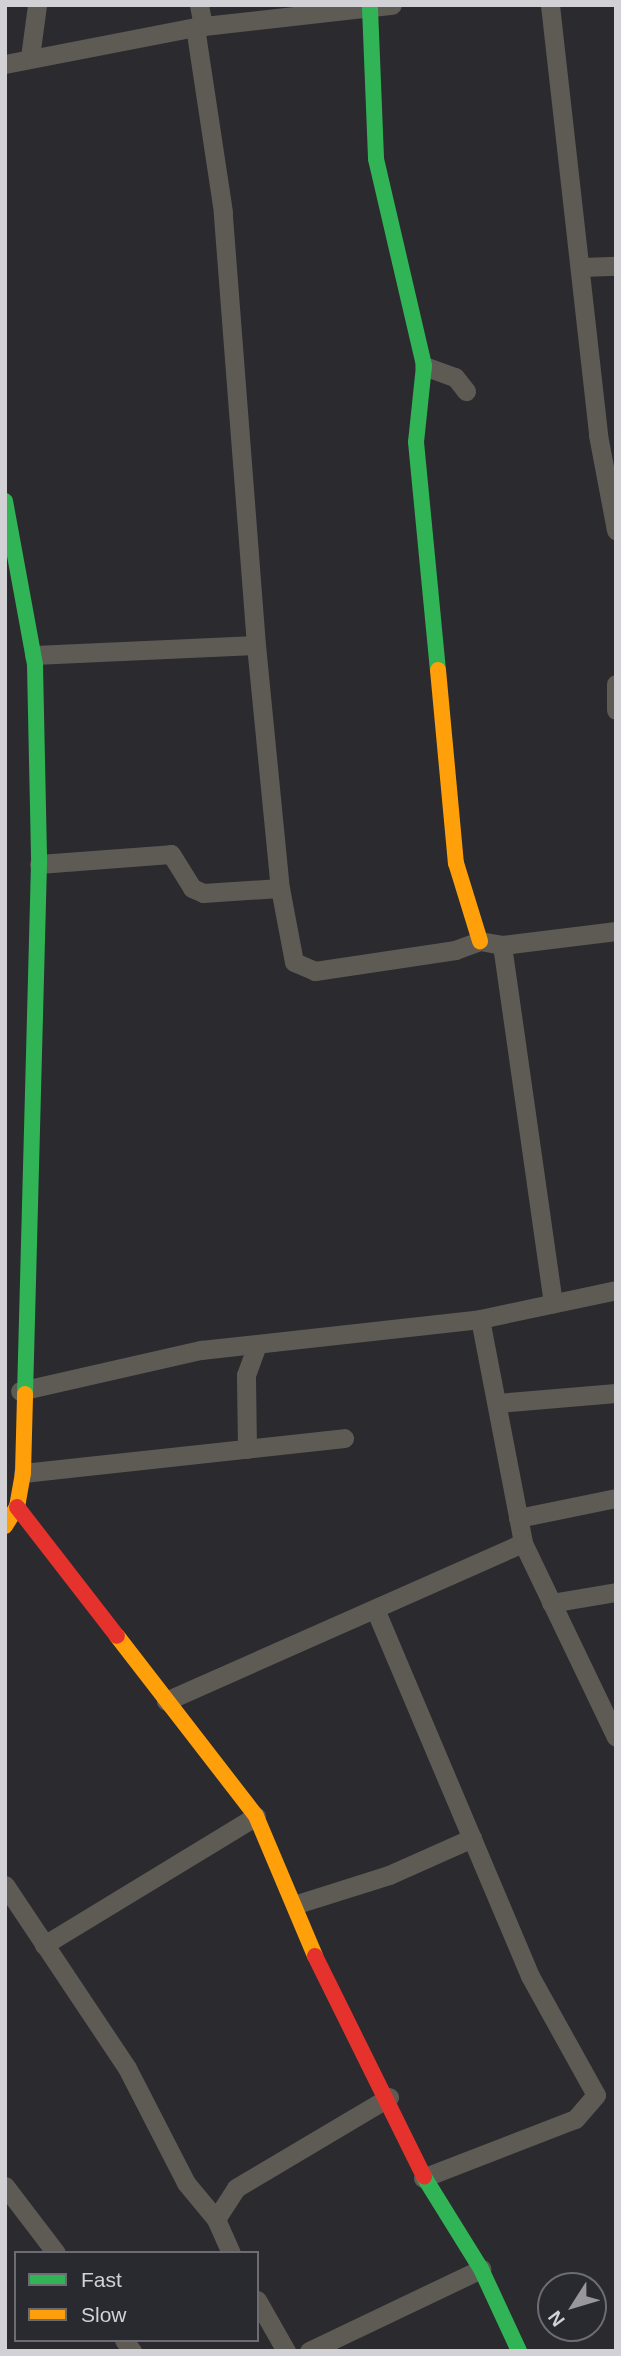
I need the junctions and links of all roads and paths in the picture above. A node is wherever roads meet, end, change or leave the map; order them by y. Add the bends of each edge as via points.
1 (37, 5) edge
2 (199, 5) edge
3 (550, 5) edge
4 (380, 6) edge
5 (199, 27) junction
6 (30, 57) junction
7 (5, 64) edge
8 (616, 266) edge
9 (582, 267) junction
10 (424, 366) junction
11 (466, 391) dead end
12 (5, 501) edge
13 (616, 530) edge
14 (256, 645) junction
15 (34, 655) junction
16 (616, 684) edge
17 (616, 710) edge
18 (39, 864) junction
19 (280, 888) junction
20 (616, 931) edge
21 (480, 941) junction
22 (502, 945) junction
23 (616, 1290) edge
24 (553, 1303) junction
25 (480, 1319) junction
26 (257, 1345) junction
27 (20, 1391) junction
28 (616, 1393) edge
29 (497, 1404) junction
30 (344, 1438) dead end
31 (247, 1448) junction
32 (23, 1473) junction
33 (616, 1498) edge
34 (17, 1507) junction
35 (517, 1518) junction
36 (5, 1526) edge
37 (523, 1544) junction
38 (616, 1591) edge
39 (551, 1603) junction
40 (375, 1609) junction
41 (166, 1701) junction
42 (616, 1737) edge
43 (256, 1816) junction
44 (472, 1838) junction
45 (5, 1885) edge
46 (297, 1904) junction
47 (44, 1945) junction
48 (388, 2097) junction
49 (423, 2178) junction
50 (5, 2186) edge
51 (216, 2219) junction
52 (54, 2251) edge
53 (230, 2251) edge
54 (481, 2269) junction
55 (259, 2304) edge
56 (286, 2351) edge
57 (309, 2351) edge
58 (519, 2351) edge

1 - 6 street
2 - 5 street
3 - 9 street
4 - 5 street
4 - 10 street via 376,159
5 - 6 street
5 - 14 street via 223,212
6 - 7 street
8 - 9 street
9 - 13 street via 598,435
10 - 11 street via 448,373
10 - 21 street via 416,442 424,562 445,712 456,863
12 - 15 street
14 - 15 street
14 - 19 street
15 - 18 street
16 - 17 street
18 - 19 street via 171,854 192,888 203,893
18 - 27 street via 34,1230
19 - 21 street via 294,962 315,971 455,950
20 - 22 street
21 - 22 street
22 - 24 street
23 - 24 street
24 - 25 street
25 - 26 street
25 - 29 street
26 - 27 street via 201,1350
26 - 31 street via 246,1375
27 - 32 street
28 - 29 street
29 - 35 street
30 - 31 street
31 - 32 street
32 - 34 street
33 - 35 street
34 - 36 street
34 - 41 street
35 - 37 street
37 - 39 street
37 - 40 street
38 - 39 street
39 - 42 street
40 - 41 street
40 - 44 street
41 - 43 street
43 - 46 street
43 - 47 street
44 - 46 street via 389,1875
44 - 49 street via 530,1976 596,2095 575,2119
45 - 47 street
46 - 48 street via 310,1946
47 - 51 street via 127,2068 186,2183
48 - 49 street
48 - 51 street via 268,2165 236,2188
49 - 54 street
50 - 52 street
51 - 53 street
54 - 57 street
54 - 58 street
55 - 56 street

